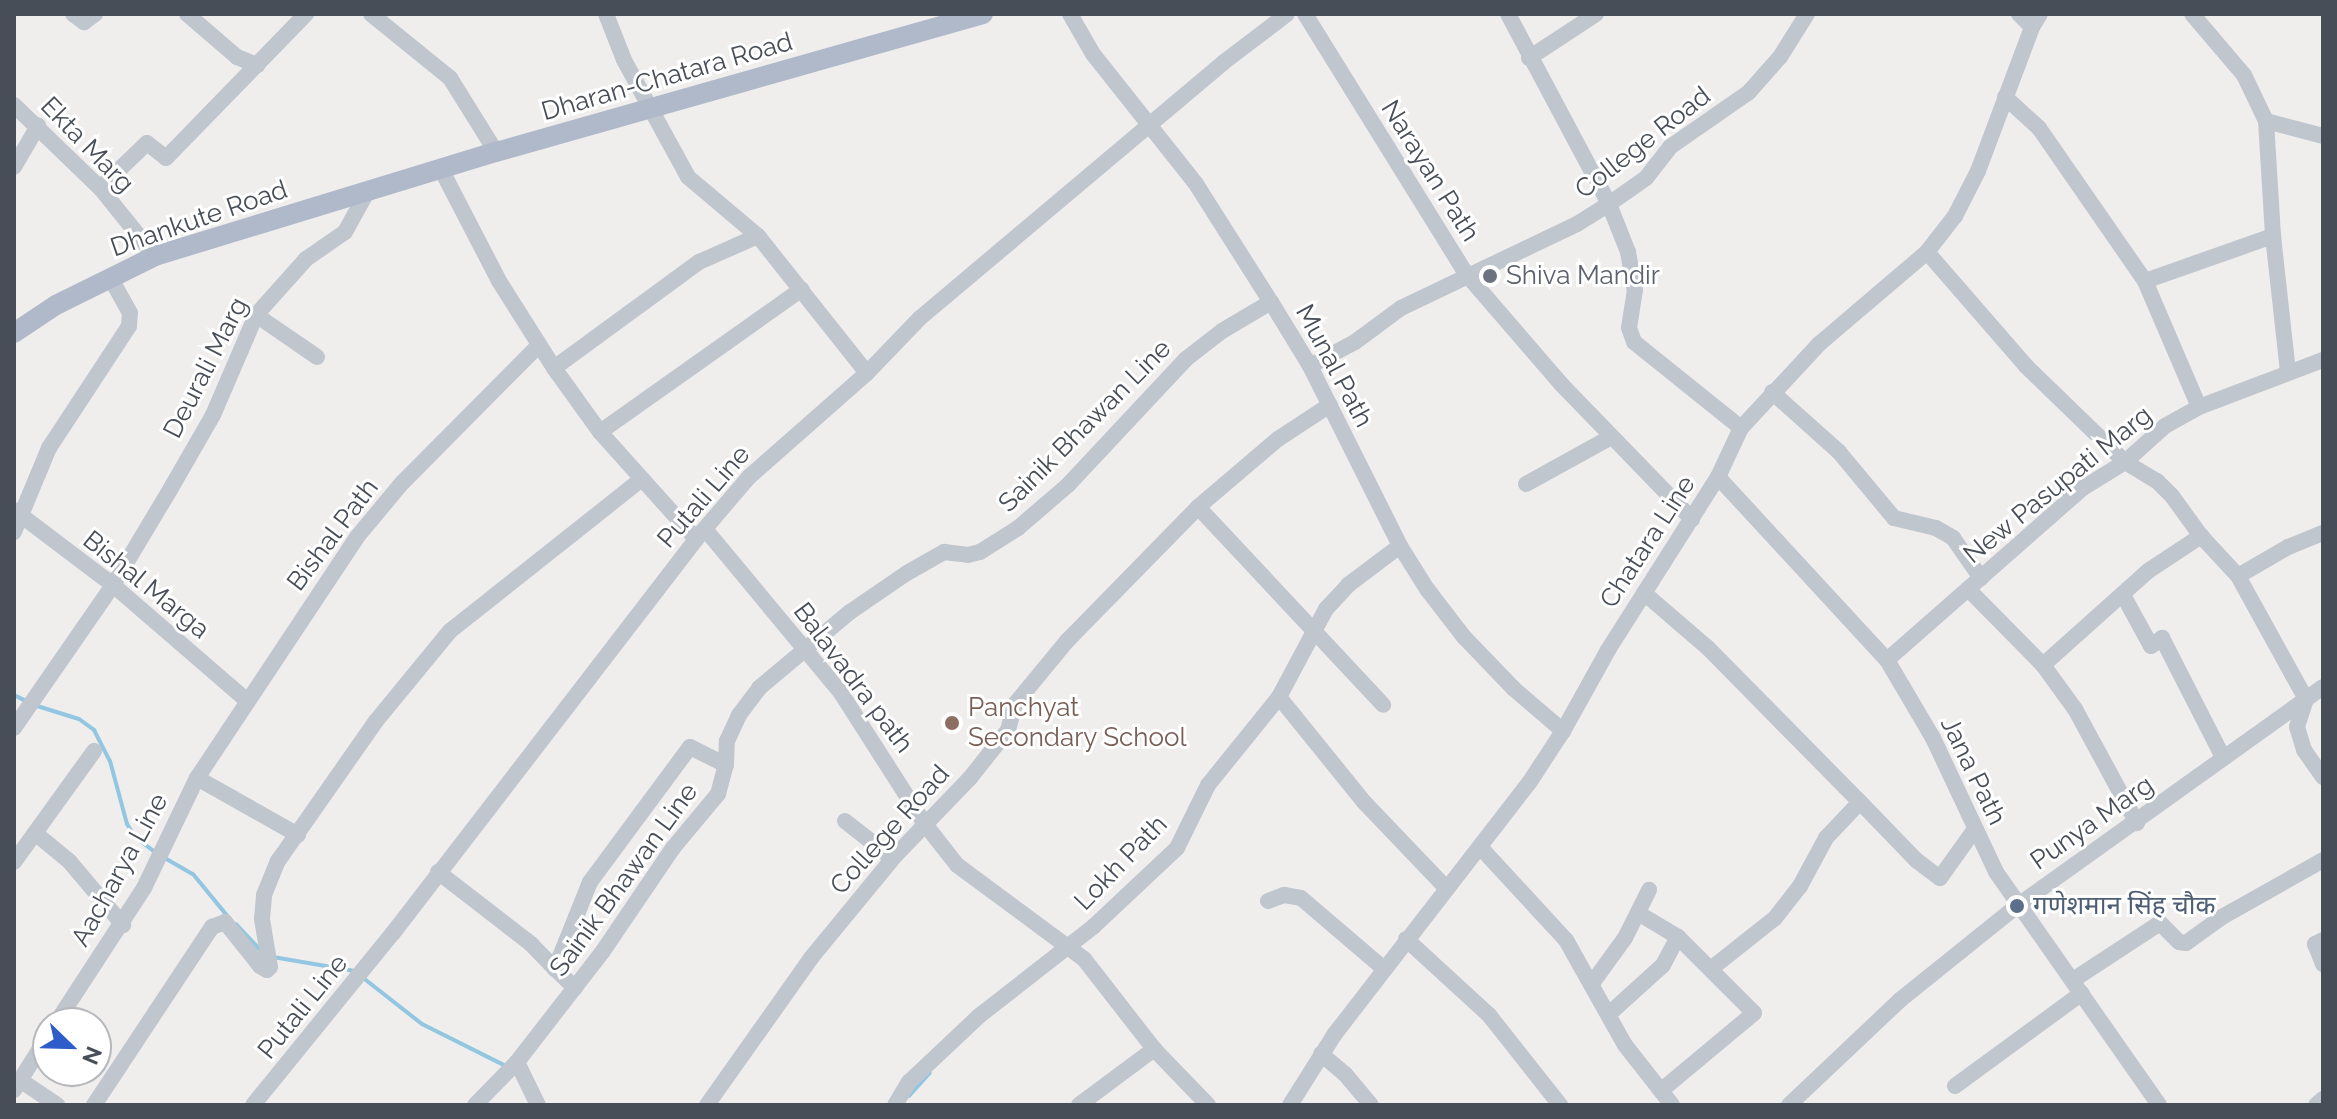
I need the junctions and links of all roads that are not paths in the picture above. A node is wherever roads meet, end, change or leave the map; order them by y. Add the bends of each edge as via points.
1 (73, 14) edge
2 (95, 14) edge
3 (187, 14) edge
4 (306, 14) edge
5 (371, 14) edge
6 (606, 14) edge
7 (983, 14) edge
8 (1070, 14) edge
9 (1287, 14) edge
10 (1305, 14) edge
11 (1508, 14) edge
12 (1596, 14) edge
13 (1807, 14) edge
14 (2019, 14) edge
15 (2192, 14) edge
16 (947, 19) edge
17 (2036, 21) edge
18 (1529, 58) junction
19 (257, 65) junction
20 (2005, 97) junction
21 (14, 105) edge
22 (649, 110) junction
23 (2266, 121) junction
24 (1149, 125) junction
25 (38, 126) junction
26 (2323, 136) edge
27 (496, 152) junction
28 (14, 167) edge
29 (441, 169) junction
30 (100, 188) junction
31 (366, 194) junction
32 (1609, 204) junction
33 (758, 236) junction
34 (2273, 236) junction
35 (1927, 252) junction
36 (155, 256) junction
37 (1467, 275) junction
38 (110, 277) junction
39 (2145, 281) junction
40 (802, 289) junction
41 (1271, 302) junction
42 (256, 315) junction
43 (14, 333) edge
44 (539, 345) junction
45 (317, 357) dead end
46 (2323, 360) edge
47 (1310, 366) junction
48 (554, 368) junction
49 (2288, 371) junction
50 (867, 373) junction
51 (1772, 392) junction
52 (1330, 405) junction
53 (2199, 407) junction
54 (1741, 428) junction
55 (600, 432) junction
56 (1611, 437) junction
57 (2125, 462) junction
58 (1718, 477) junction
59 (642, 479) junction
60 (1526, 484) dead end
61 (1198, 507) junction
62 (1692, 519) junction
63 (17, 520) edge
64 (2323, 533) edge
65 (701, 534) junction
66 (2201, 536) junction
67 (1400, 546) junction
68 (2238, 576) junction
69 (1975, 584) junction
70 (113, 585) junction
71 (1644, 593) junction
72 (2123, 595) junction
73 (1314, 631) junction
74 (805, 649) junction
75 (1887, 660) junction
76 (2043, 665) junction
77 (2323, 687) edge
78 (1279, 697) junction
79 (2306, 699) junction
80 (246, 700) junction
81 (1383, 705) dead end
82 (14, 728) edge
83 (1563, 731) junction
84 (94, 751) dead end
85 (2223, 757) junction
86 (726, 765) junction
87 (2323, 777) edge
88 (197, 778) junction
89 (1860, 802) junction
90 (845, 821) dead end
91 (924, 823) junction
92 (2137, 823) junction
93 (1975, 829) junction
94 (35, 833) junction
95 (298, 835) junction
96 (1481, 848) junction
97 (892, 858) junction
98 (2323, 860) edge
99 (14, 862) edge
100 (438, 872) junction
101 (1447, 889) junction
102 (1649, 890) dead end
103 (1268, 901) dead end
104 (2017, 906) junction
105 (1638, 913) junction
106 (123, 925) junction
107 (1678, 937) junction
108 (1406, 939) junction
109 (2323, 940) edge
110 (1069, 946) junction
111 (2323, 964) edge
112 (1712, 968) junction
113 (555, 969) junction
114 (1384, 969) junction
115 (1593, 982) junction
116 (2078, 986) junction
117 (575, 988) junction
118 (67, 1007) edge
119 (1609, 1014) junction
120 (1154, 1049) junction
121 (1321, 1054) junction
122 (32, 1061) edge
123 (512, 1068) junction
124 (17, 1085) edge
125 (1955, 1086) dead end
126 (1662, 1090) junction
127 (2323, 1099) edge
128 (57, 1105) edge
129 (94, 1105) edge
130 (253, 1105) edge
131 (475, 1105) edge
132 (538, 1105) edge
133 (707, 1105) edge
134 (895, 1105) edge
135 (1079, 1105) edge
136 (1208, 1105) edge
137 (1290, 1105) edge
138 (1371, 1105) edge
139 (1560, 1105) edge
140 (1672, 1105) edge
141 (1789, 1105) edge
142 (2159, 1105) edge
143 (2316, 1105) edge

1 - 2 street via 84,22
3 - 19 street via 237,57
4 - 19 street
5 - 27 street via 450,78
6 - 22 street
7 - 16 main road, Dharan-Chatara Road
8 - 24 street, Munal Path via 1093,54
9 - 24 street, Putali Line
10 - 37 street, Narayan Path
11 - 18 street
12 - 18 street
13 - 32 street, College Road via 1749,92 1670,147 1646,178
14 - 17 street
15 - 23 street via 2244,75
16 - 22 main road, Dharan-Chatara Road
17 - 20 street, Chatara Line
18 - 32 street
19 - 30 street via 166,158 147,143
20 - 35 street, Chatara Line via 1978,171 1955,216
20 - 39 street via 2039,128
21 - 25 street, Ekta Marg
22 - 27 main road, Dharan-Chatara Road
22 - 33 street via 688,177
23 - 26 street
23 - 34 street
24 - 41 street, Munal Path via 1196,184
24 - 50 street, Putali Line via 920,318
25 - 28 street
25 - 30 street, Ekta Marg
27 - 29 main road, Dharan-Chatara Road
29 - 31 main road, Dharan-Chatara Road
29 - 44 street, Balavadra path
30 - 36 street, Ekta Marg
31 - 36 main road, Dhankute Road via 280,215
31 - 42 street, Deurali Marg via 345,232 306,259
32 - 37 street, College Road
32 - 54 street via 1628,252 1635,290 1629,328 1634,342
33 - 40 street
33 - 48 street via 699,262
34 - 39 street
34 - 49 street
35 - 51 street, Chatara Line via 1819,344
35 - 57 street via 2026,366
36 - 38 main road, Dhankute Road
37 - 47 street, College Road via 1401,308
37 - 56 street, Narayan Path
38 - 43 main road, Dhankute Road
38 - 63 street via 130,313 129,326 49,448
39 - 53 street
40 - 50 street
40 - 55 street
41 - 47 street, Munal Path
41 - 74 street, Sainik Bhawan Line via 1186,359 1068,485 1018,528 980,552 944,552 919,566
42 - 45 street
42 - 70 street, Deurali Marg via 213,415
44 - 48 street, Balavadra path
44 - 80 street, Bishal Path via 402,483 357,537
46 - 49 street, New Pasupati Marg
47 - 52 street, Munal Path
48 - 55 street, Balavadra path
49 - 53 street, New Pasupati Marg
50 - 65 street, Putali Line via 749,477
51 - 54 street, Chatara Line
51 - 69 street via 1839,452 1894,518 1936,528 1953,538
52 - 61 street, College Road via 1278,439
52 - 67 street, Munal Path
53 - 57 street, New Pasupati Marg via 2165,426
54 - 58 street, Chatara Line
55 - 59 street, Balavadra path
56 - 60 street
56 - 62 street, Narayan Path
57 - 66 street via 2157,481
57 - 69 street, New Pasupati Marg via 2083,488
58 - 62 street, Chatara Line
58 - 75 street, Jana Path
59 - 65 street, Balavadra path
59 - 95 street via 450,631 376,721
61 - 73 street
61 - 91 street, College Road via 1067,641 1015,704 1008,730
62 - 71 street, Chatara Line
63 - 70 street, Bishal Marga
64 - 68 street
65 - 74 street, Balavadra path
65 - 100 street, Putali Line
66 - 68 street
66 - 72 street via 2148,571
67 - 73 street, Lokh Path via 1348,585
67 - 83 street, Munal Path via 1464,637
68 - 79 street
69 - 75 street, New Pasupati Marg
69 - 76 street
70 - 80 street, Bishal Marga
70 - 82 street, Deurali Marg
71 - 83 street, Chatara Line
71 - 89 street via 1708,648
72 - 76 street
72 - 85 street via 2151,646 2162,638
73 - 78 street, Lokh Path
73 - 81 street
74 - 86 street, Sainik Bhawan Line via 759,688 739,715 727,741
74 - 91 street, Balavadra path via 874,740
75 - 93 street, Jana Path via 1933,738
76 - 92 street via 2075,709
77 - 79 street, Punya Marg
78 - 101 street via 1364,802
78 - 110 street, Lokh Path via 1208,785 1177,848
79 - 85 street, Punya Marg
79 - 87 street via 2297,727 2304,750
80 - 88 street, Bishal Path
83 - 96 street, Chatara Line
84 - 94 street
85 - 92 street, Punya Marg
86 - 113 street via 690,747 590,882
86 - 117 street, Sainik Bhawan Line via 718,794 673,848
88 - 95 street
88 - 106 street, Aacharya Line
89 - 93 street via 1940,878
89 - 112 street via 1826,838 1775,918
90 - 97 street
91 - 97 street, College Road
91 - 110 street, Balavadra path via 957,865
92 - 104 street, Punya Marg
93 - 104 street, Jana Path
94 - 99 street
94 - 106 street via 69,861
95 - 129 street via 278,861 264,895 267,970 225,922 212,927
96 - 101 street, Chatara Line
96 - 115 street via 1566,940
97 - 133 street, College Road via 811,958
98 - 116 street via 2186,943 2160,923
100 - 113 street
100 - 130 street, Putali Line
101 - 108 street, Chatara Line
102 - 105 street
103 - 114 street via 1284,895 1312,905
104 - 116 street, Jana Path
104 - 141 street, Punya Marg via 1900,1000
105 - 107 street
105 - 115 street
106 - 118 street, Aacharya Line
107 - 112 street
107 - 119 street via 1663,965
108 - 114 street, Chatara Line
108 - 139 street via 1489,1015
109 - 111 street via 2315,944
110 - 120 street, Balavadra path via 1106,983
110 - 134 street, Lokh Path via 979,1016 909,1082
112 - 126 street via 1754,1013
113 - 117 street
114 - 121 street, Chatara Line
115 - 119 street
116 - 125 street
116 - 142 street, Jana Path
117 - 123 street, Sainik Bhawan Line
119 - 126 street via 1625,1045
120 - 135 street
120 - 136 street, Balavadra path
121 - 137 street, Chatara Line
121 - 138 street
122 - 124 street
123 - 131 street, Sainik Bhawan Line
123 - 132 street
124 - 128 street
126 - 140 street
127 - 143 street

